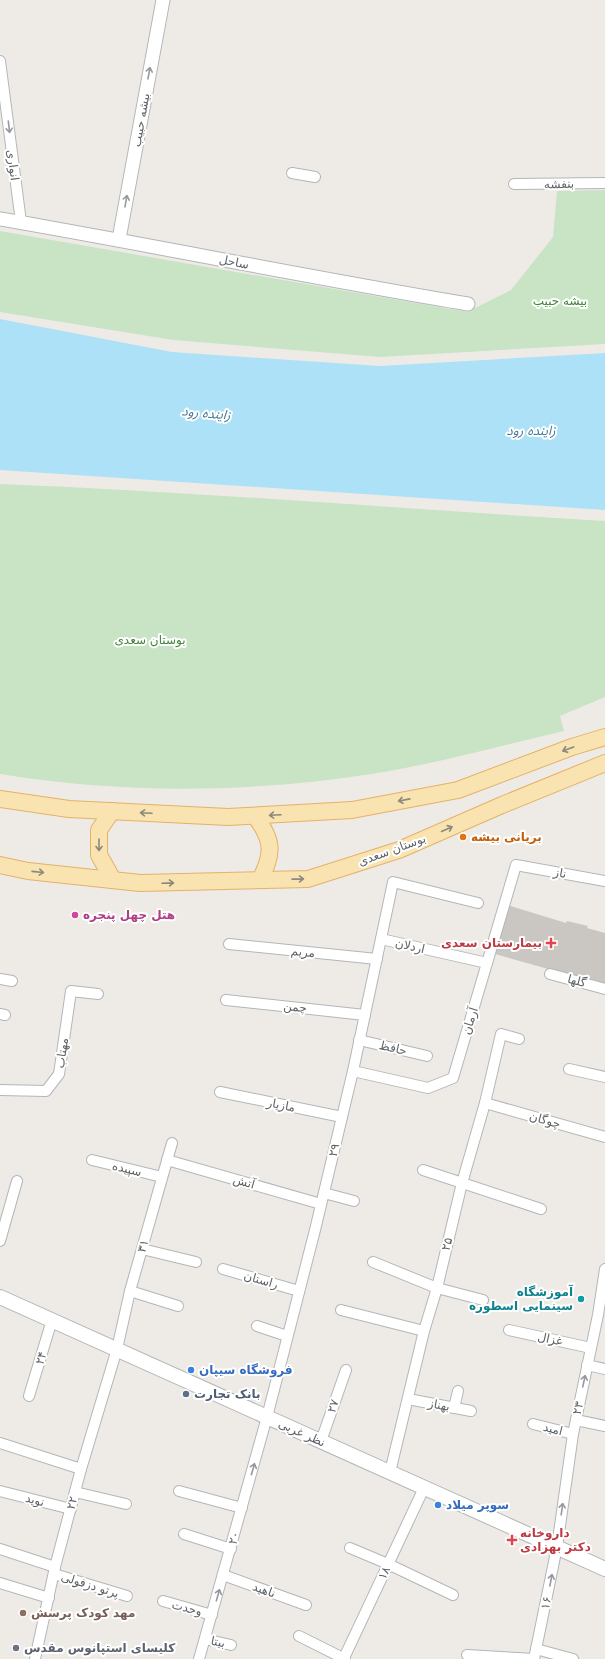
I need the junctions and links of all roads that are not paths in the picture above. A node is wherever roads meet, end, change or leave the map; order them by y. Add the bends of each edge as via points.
1 (163, 0) edge
2 (0, 61) edge
3 (292, 173) dead end
4 (315, 177) dead end
5 (605, 183) edge
6 (514, 184) dead end
7 (0, 219) edge
8 (21, 222) junction
9 (119, 239) junction
10 (468, 304) dead end
11 (605, 737) edge
12 (605, 763) edge
13 (0, 799) edge
14 (112, 811) junction
15 (255, 816) junction
16 (0, 865) edge
17 (516, 865) joint
18 (113, 880) junction
19 (260, 880) junction
20 (605, 881) edge
21 (478, 903) dead end
22 (381, 939) junction
23 (229, 944) dead end
24 (376, 959) junction
25 (487, 963) junction
26 (550, 974) dead end
27 (0, 979) edge
28 (12, 981) dead end
29 (605, 989) edge
30 (98, 994) dead end
31 (226, 1000) dead end
32 (365, 1015) junction
33 (519, 1039) dead end
34 (359, 1040) junction
35 (427, 1056) dead end
36 (570, 1069) dead end
37 (353, 1071) junction
38 (605, 1077) edge
39 (0, 1090) edge
40 (220, 1092) dead end
41 (485, 1103) junction
42 (342, 1117) junction
43 (605, 1137) edge
44 (172, 1144) dead end
45 (92, 1160) dead end
46 (167, 1160) junction
47 (423, 1170) dead end
48 (162, 1177) junction
49 (17, 1181) dead end
50 (462, 1183) junction
51 (324, 1193) junction
52 (354, 1201) dead end
53 (321, 1204) junction
54 (541, 1209) dead end
55 (0, 1241) edge
56 (142, 1249) junction
57 (196, 1262) dead end
58 (373, 1262) dead end
59 (605, 1269) edge
60 (223, 1270) dead end
61 (437, 1288) junction
62 (299, 1291) junction
63 (130, 1292) junction
64 (0, 1297) edge
65 (483, 1300) dead end
66 (178, 1306) dead end
67 (341, 1310) dead end
68 (52, 1320) junction
69 (257, 1326) dead end
70 (509, 1330) dead end
71 (424, 1331) junction
72 (287, 1336) junction
73 (591, 1348) junction
74 (117, 1349) junction
75 (587, 1365) junction
76 (605, 1369) edge
77 (346, 1370) dead end
78 (458, 1392) dead end
79 (29, 1396) dead end
80 (408, 1399) junction
81 (454, 1408) junction
82 (471, 1411) dead end
83 (268, 1417) junction
84 (576, 1420) junction
85 (533, 1424) dead end
86 (605, 1426) edge
87 (573, 1434) junction
88 (321, 1442) junction
89 (0, 1443) edge
90 (81, 1470) junction
91 (390, 1472) junction
92 (424, 1488) junction
93 (0, 1491) edge
94 (179, 1491) dead end
95 (75, 1492) junction
96 (126, 1504) dead end
97 (242, 1508) junction
98 (71, 1509) junction
99 (184, 1534) dead end
100 (350, 1548) dead end
101 (557, 1548) junction
102 (0, 1549) edge
103 (231, 1549) junction
104 (388, 1564) junction
105 (605, 1569) edge
106 (55, 1571) junction
107 (223, 1576) junction
108 (0, 1583) edge
109 (453, 1594) dead end
110 (127, 1596) dead end
111 (49, 1598) junction
112 (162, 1601) dead end
113 (306, 1605) dead end
114 (212, 1615) junction
115 (299, 1636) dead end
116 (205, 1639) junction
117 (231, 1644) dead end
118 (535, 1654) edge
119 (467, 1655) dead end
120 (35, 1659) edge
121 (199, 1659) edge
122 (344, 1659) edge
123 (573, 1659) edge

9 -> 1 street, بیشه حبیب
2 -> 8 street, انواری
3 - 4 street
5 - 6 street, بنفشه
7 - 8 street, ساحل
8 - 9 street, ساحل
9 - 10 street, ساحل
11 -> 15 main road via 458,790 352,810
19 -> 12 main road, بوستان سعدی via 308,879 399,850
13 - 14 main road via 69,809
15 -> 14 main road
14 -> 18 main road via 99,830 99,855
15 - 19 main road via 265,830 269,844 269,864
16 -> 18 main road, بوستان سعدی via 28,871
17 - 20 street, ناز
17 - 25 street, آرمان
18 -> 19 main road, بوستان سعدی via 140,883
21 - 22 street, ۲۹ via 393,882
22 - 24 street, ۲۹
22 - 25 street, اردلان
23 - 24 street, مریم
24 - 32 street, ۲۹
25 - 37 street, آرمان via 452,1078 428,1088
26 - 29 street, گلها
27 - 28 street
30 - 39 street, مهتاب via 71,992 60,1074 46,1091
31 - 32 street, چمن
32 - 34 street, ۲۹
33 - 41 street, ۲۵ via 501,1034
34 - 35 street, حافظ
34 - 37 street, ۲۹
36 - 38 street
37 - 42 street, ۲۹
40 - 42 street, مازیار
41 - 43 street, چوگان
41 - 50 street, ۲۵
42 - 51 street, ۲۹
44 - 46 street, ۳۱
45 - 48 street, سپیده
46 - 48 street, ۳۱
46 - 53 street, آتش
47 - 50 street
48 - 56 street, ۳۱
49 - 55 street
50 - 54 street
50 - 61 street, ۲۵
51 - 52 street
51 - 53 street, ۲۹
53 - 62 street, ۲۹
56 - 57 street
56 - 63 street, ۳۱
58 - 61 street
59 - 73 street, ۲۳
60 - 62 street, راستان
61 - 65 street
61 - 71 street, ۲۵
62 - 72 street, ۲۹
63 - 66 street
63 - 74 street, ۳۱
64 - 68 main road, نظر غربی
67 - 71 street
68 - 74 main road, نظر غربی
68 - 79 street, ۲۴
69 - 72 street
70 - 73 street, غزال
71 - 80 street, ۲۵
72 - 83 street, ۲۹
73 - 75 street, ۲۳
74 - 83 main road, نظر غربی
74 - 90 street, ۲۲
75 - 76 street
84 -> 75 street, ۲۳
77 - 88 street, ۲۷
78 - 81 street
80 - 81 street, بهناز
80 - 91 street, ۲۵
81 - 82 street, بهناز
83 - 88 main road, نظر غربی
97 -> 83 street, ۲۰
84 - 86 street
84 - 87 street, ۲۳
85 - 87 street, امید
101 -> 87 street, ۲۳
88 - 91 main road, نظر غربی
89 - 90 street
90 - 95 street, ۲۲
91 - 92 main road, نظر غربی
92 - 101 main road, نظر غربی
92 - 104 street, ۱۸
93 - 98 street, نوید
94 - 97 street
95 - 96 street
95 - 98 street, ۲۲
97 - 103 street, ۲۰
98 - 106 street, ۲۲
99 - 103 street
100 - 104 street
101 - 105 main road, نظر غربی
118 -> 101 street, ۱۶
102 - 106 street
103 - 107 street, ۲۰
104 - 109 street
104 - 122 street, ۱۸
106 - 110 street, پرتو دزفولی
106 - 111 street, ۲۲
107 - 113 street, ناهید
114 -> 107 street, ۲۰
108 - 111 street
111 - 120 street, ۲۲
112 - 114 street, وحدت
114 - 116 street, ۲۰
115 - 122 street
116 - 117 street, بیتا
116 - 121 street, ۲۰
118 - 119 street
118 - 123 street

